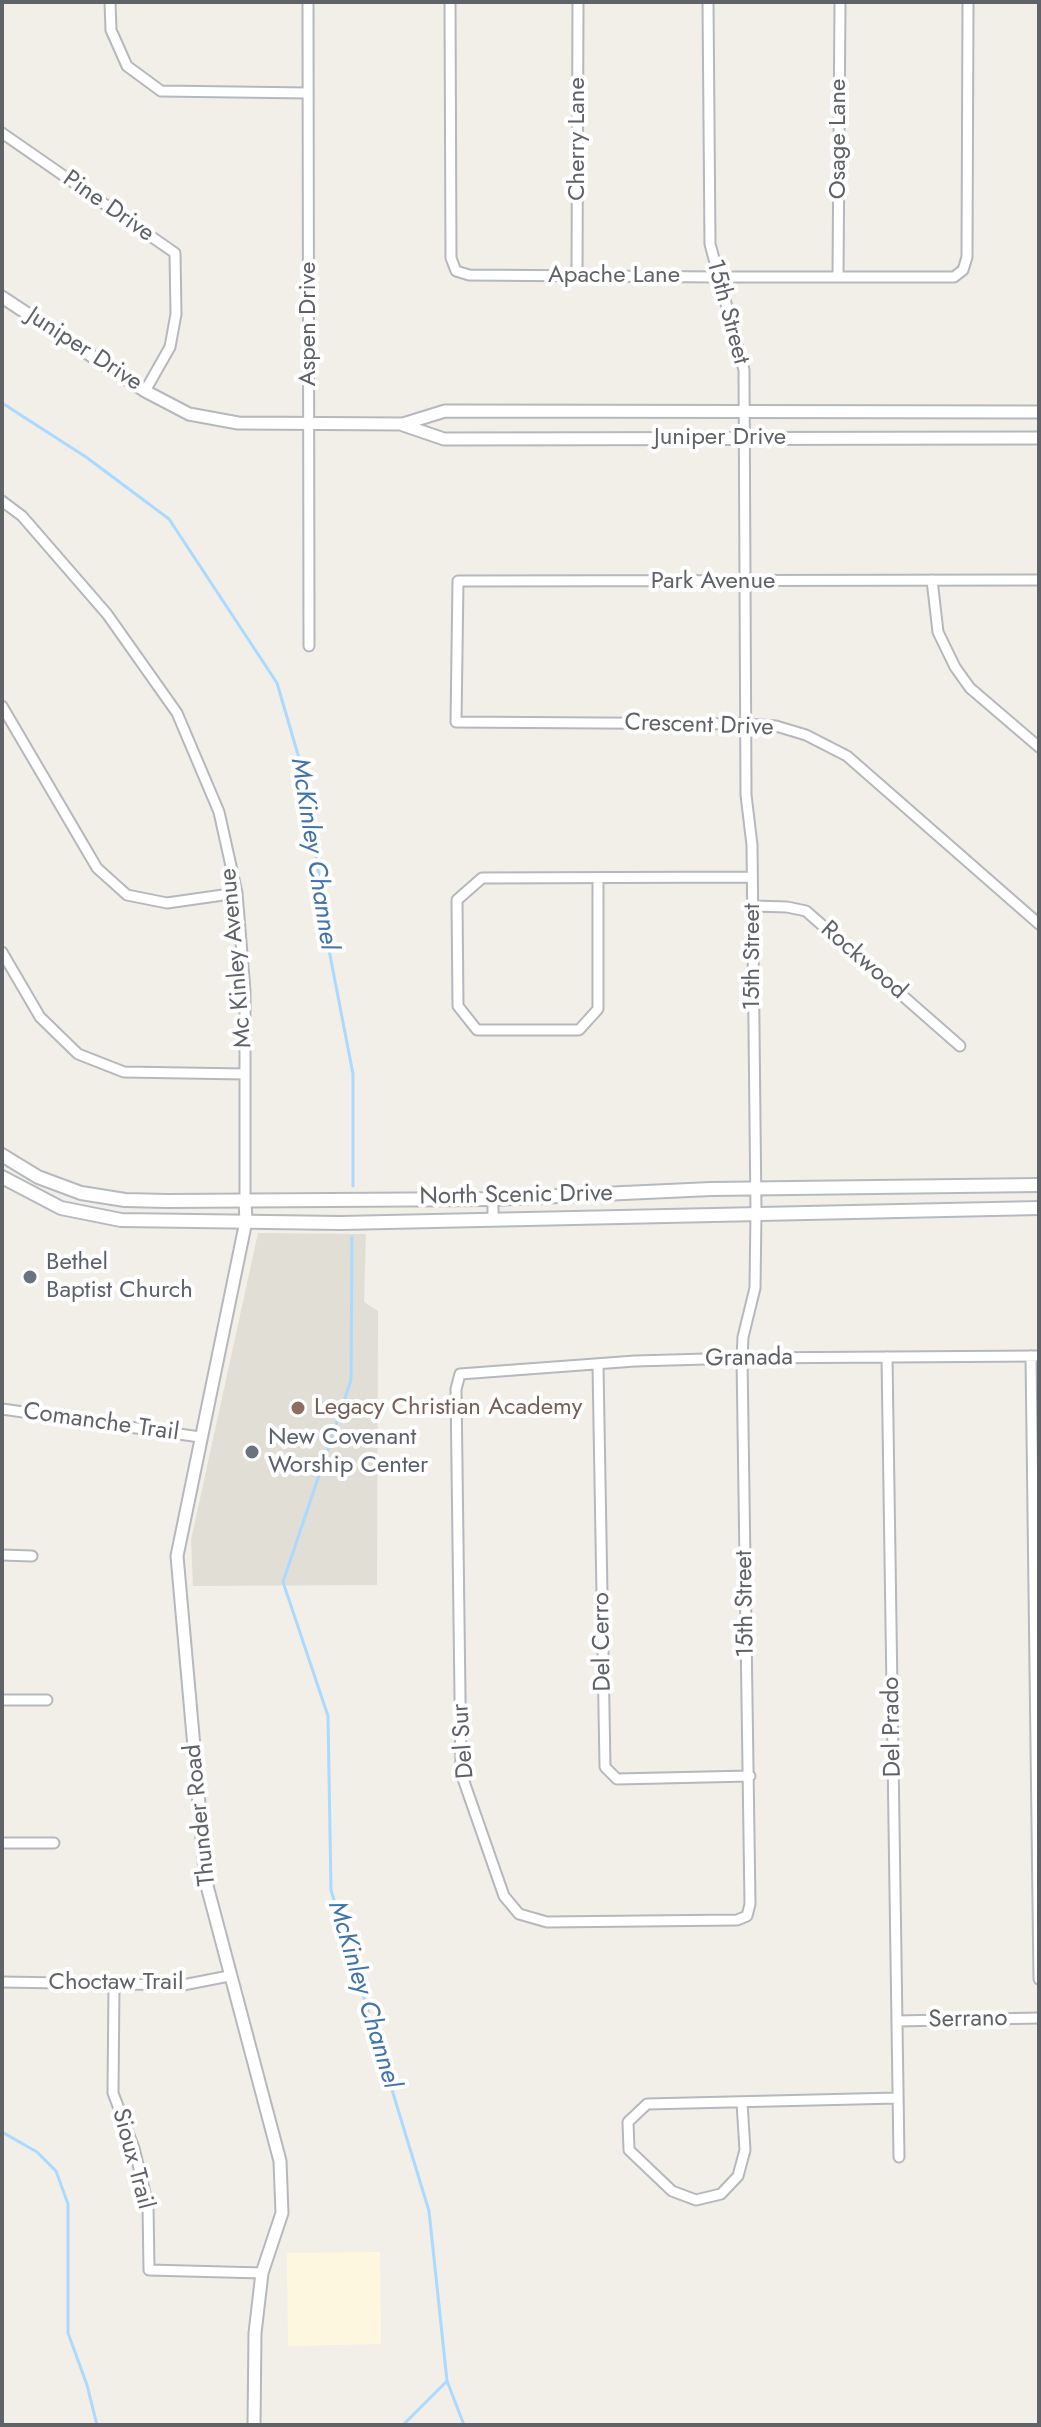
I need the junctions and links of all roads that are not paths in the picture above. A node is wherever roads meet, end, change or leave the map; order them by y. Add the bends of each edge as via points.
1 (110, 2) edge
2 (308, 2) edge
3 (450, 2) edge
4 (578, 2) edge
5 (708, 2) edge
6 (840, 2) edge
7 (968, 2) edge
8 (308, 93) junction
9 (2, 133) edge
10 (577, 276) junction
11 (717, 277) junction
12 (838, 277) junction
13 (2, 297) edge
14 (145, 391) junction
15 (1039, 412) edge
16 (744, 414) junction
17 (403, 424) junction
18 (310, 426) junction
19 (744, 437) junction
20 (1039, 438) edge
21 (2, 501) edge
22 (932, 580) junction
23 (1039, 580) edge
24 (744, 583) junction
25 (309, 646) dead end
26 (456, 652) joint
27 (2, 706) edge
28 (745, 724) junction
29 (1039, 747) edge
30 (752, 877) junction
31 (598, 878) junction
32 (237, 893) junction
33 (753, 906) junction
34 (1039, 924) edge
35 (2, 952) edge
36 (960, 1046) dead end
37 (245, 1074) junction
38 (2, 1155) edge
39 (2, 1177) edge
40 (1039, 1185) edge
41 (755, 1189) junction
42 (493, 1199) junction
43 (245, 1201) junction
44 (1039, 1208) edge
45 (756, 1212) junction
46 (493, 1217) junction
47 (246, 1221) junction
48 (1035, 1356) edge
49 (887, 1357) junction
50 (742, 1358) junction
51 (598, 1366) junction
52 (460, 1374) joint
53 (2, 1409) edge
54 (200, 1437) junction
55 (2, 1555) edge
56 (32, 1556) dead end
57 (2, 1700) edge
58 (47, 1700) dead end
59 (750, 1776) junction
60 (2, 1843) edge
61 (54, 1843) dead end
62 (747, 1916) joint
63 (229, 1976) junction
64 (1039, 1979) edge
65 (2, 1982) edge
66 (114, 1984) junction
67 (1039, 2018) edge
68 (897, 2021) junction
69 (897, 2098) junction
70 (742, 2103) junction
71 (899, 2157) dead end
72 (262, 2273) junction
73 (254, 2425) edge

1 - 8 street via 111,30 127,66 161,91
2 - 8 street, Aspen Drive
3 - 10 street, Apache Lane via 451,258 456,271
4 - 10 street, Cherry Lane
5 - 11 street, 15th Street via 707,205
6 - 12 street, Osage Lane
7 - 12 street, Apache Lane via 963,270 954,277
8 - 18 street, Aspen Drive
9 - 14 street, Pine Drive via 175,253 176,314 170,347
10 - 11 street, Apache Lane
11 - 12 street, Apache Lane
11 - 16 street, 15th Street via 744,370
13 - 14 street, Juniper Drive
14 - 18 street, Juniper Drive via 189,414 238,423
15 - 16 street, Juniper Drive
16 - 17 street, Juniper Drive via 445,411
16 - 19 street, 15th Street
17 - 18 street, Juniper Drive
17 - 19 street, Juniper Drive via 444,439
18 - 25 street, Aspen Drive
19 - 20 street, Juniper Drive
19 - 24 street, 15th Street
21 - 32 street, Mc Kinley Avenue via 22,516 107,614 177,713 219,812
22 - 23 street, Park Avenue
22 - 24 street, Park Avenue
22 - 29 street via 938,632 955,667 970,688
24 - 26 street, Park Avenue via 458,581
24 - 28 street, 15th Street
26 - 28 street, Crescent Drive via 456,722
27 - 32 street via 97,868 127,895 167,903
28 - 30 street, 15th Street
28 - 34 street, Crescent Drive via 806,735 847,756
30 - 31 street
30 - 33 street, 15th Street
31 - 31 street via 482,878 457,900 458,1006 477,1030 579,1030 598,1009
32 - 37 street, Mc Kinley Avenue
33 - 36 street, Rockwood via 806,911
33 - 41 street, 15th Street
35 - 37 street via 40,1017 78,1054 124,1072
37 - 43 street, Mc Kinley Avenue
38 - 43 main road, North Scenic Drive via 38,1177 81,1193 125,1200
39 - 47 main road, North Scenic Drive via 61,1208 121,1220
40 - 41 main road, North Scenic Drive
41 - 42 main road, North Scenic Drive
41 - 45 street, 15th Street
42 - 43 main road, North Scenic Drive
42 - 46 street
43 - 47 street, Thunder Road
44 - 45 main road, North Scenic Drive
45 - 46 main road, North Scenic Drive
45 - 50 street, 15th Street via 755,1288
46 - 47 main road, North Scenic Drive
47 - 54 street, Thunder Road
48 - 49 street, Granada
48 - 64 street
49 - 50 street, Granada
49 - 68 street, Del Prado
50 - 51 street, Granada
50 - 59 street, 15th Street
51 - 52 street, Granada
51 - 59 street, Del Cerro via 605,1767 617,1779
52 - 62 street, Del Sur via 456,1389 461,1773 504,1896 519,1914 547,1922
53 - 54 street, Comanche Trail
54 - 63 street, Thunder Road via 177,1556 206,1882
55 - 56 street
57 - 58 street
59 - 62 street, 15th Street
60 - 61 street
63 - 66 street, Choctaw Trail via 183,1985
63 - 72 street, Thunder Road via 280,2161 282,2213
65 - 66 street, Choctaw Trail
66 - 72 street, Sioux Trail via 113,2093 148,2205 149,2270
67 - 68 street, Serrano
68 - 69 street, Del Prado
69 - 70 street
69 - 71 street, Del Prado
70 - 70 street via 647,2104 628,2122 629,2150 672,2191 696,2200 721,2194 738,2176 745,2150
72 - 73 street, Thunder Road

